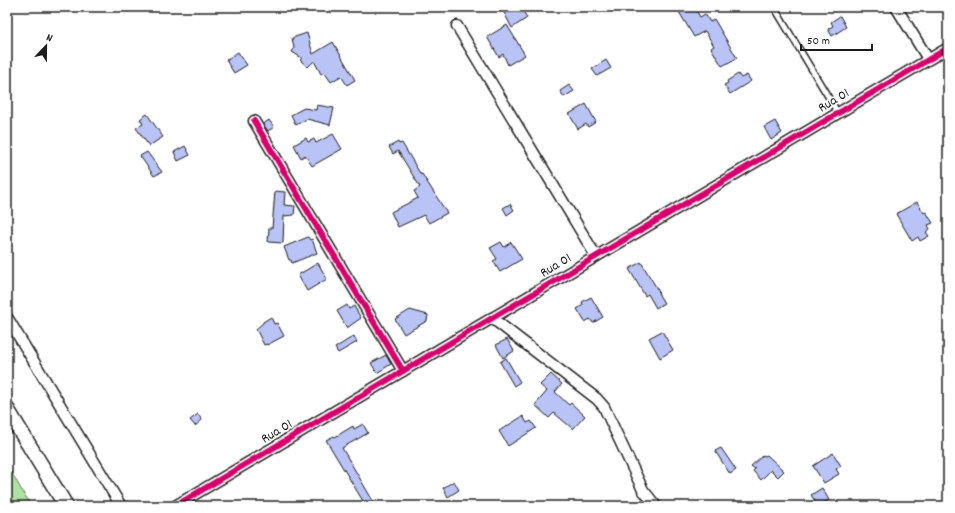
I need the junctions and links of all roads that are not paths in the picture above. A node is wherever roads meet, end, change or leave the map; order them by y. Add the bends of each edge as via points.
1 (774, 7) edge
2 (896, 7) edge
3 (457, 26) dead end
4 (948, 48) edge
5 (928, 59) junction
6 (838, 112) junction
7 (254, 121) dead end
8 (596, 256) junction
9 (7, 317) edge
10 (492, 318) junction
11 (403, 371) junction
12 (7, 409) edge
13 (66, 506) edge
14 (121, 506) edge
15 (175, 506) edge
16 (656, 506) edge

1 - 6 lane
2 - 5 street
3 - 8 street
4 - 5 street, Rua 01
5 - 6 street, Rua 01
6 - 8 street, Rua 01
7 - 11 street
8 - 10 street, Rua 01
9 - 14 street
10 - 11 street, Rua 01
10 - 16 street via 604,406 643,490
11 - 15 street, Rua 01
12 - 13 main road

